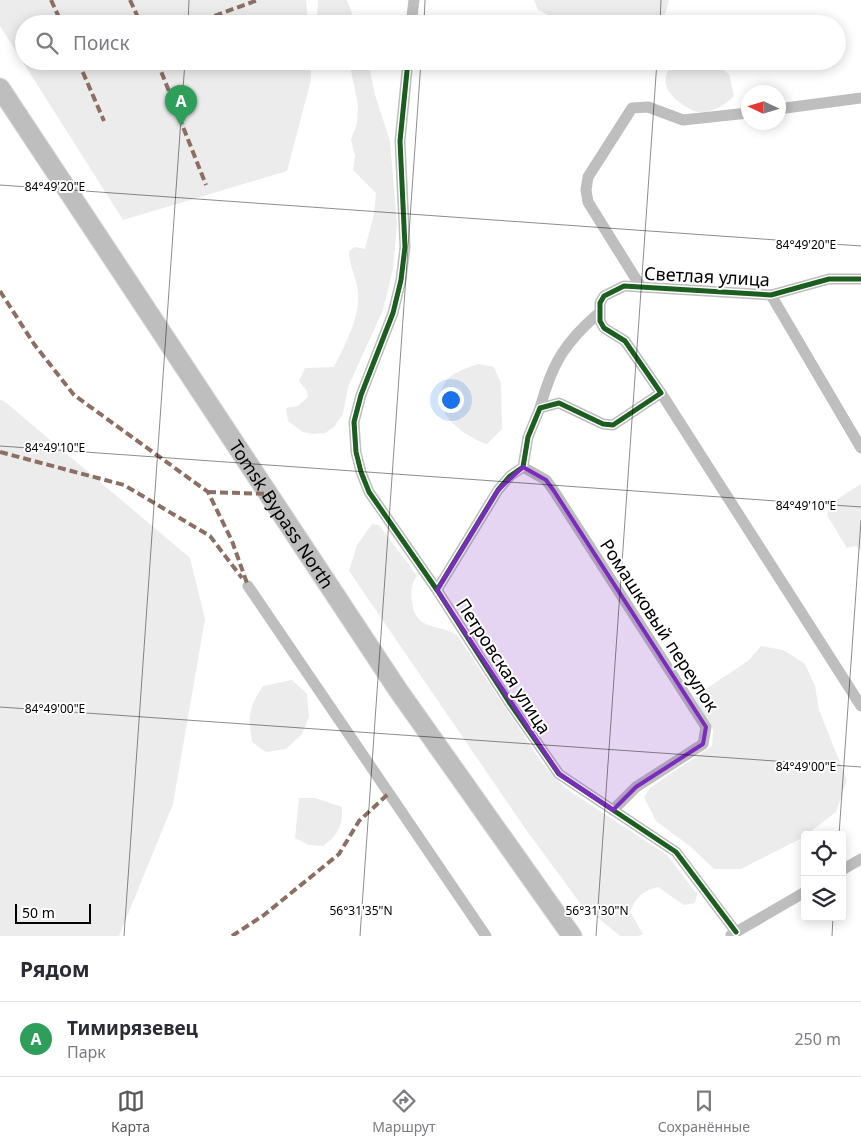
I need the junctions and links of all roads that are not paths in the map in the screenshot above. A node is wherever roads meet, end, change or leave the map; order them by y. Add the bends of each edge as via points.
1 (414, 0) edge
2 (412, 15) edge
3 (407, 70) edge
4 (0, 88) edge
5 (861, 98) edge
6 (786, 108) edge
7 (741, 114) edge
8 (861, 280) edge
9 (641, 287) junction
10 (771, 296) junction
11 (599, 313) junction
12 (661, 393) junction
13 (540, 408) junction
14 (861, 448) edge
15 (523, 467) junction
16 (248, 586) dead end
17 (437, 590) junction
18 (861, 706) edge
19 (613, 810) junction
20 (861, 859) edge
21 (846, 868) edge
22 (801, 894) edge
23 (732, 934) edge
24 (486, 936) edge
25 (572, 936) edge

1 - 2 street
3 - 17 street, Петровская улица via 400,141 405,247 401,280 393,313 361,395 354,422 356,452 369,492
4 - 25 main road, Tomsk Bypass North via 398,690
5 - 6 street
7 - 9 street via 684,120 648,106 632,108 588,177 588,202
8 - 10 street, Светлая улица via 829,279
9 - 10 street, Светлая улица
9 - 11 street, Светлая улица via 614,289 604,296
10 - 14 street
11 - 12 street via 604,328 626,341
11 - 13 street via 574,334 560,355
12 - 13 street via 613,425 603,424 559,403
12 - 18 street
13 - 15 street via 528,437
15 - 17 street via 498,490
15 - 19 street, Ромашковый переулок via 546,480 554,491 706,728 703,744 636,787
16 - 24 street
17 - 19 street, Петровская улица via 559,774
19 - 23 street, Петровская улица via 676,852
20 - 21 street
22 - 23 street

